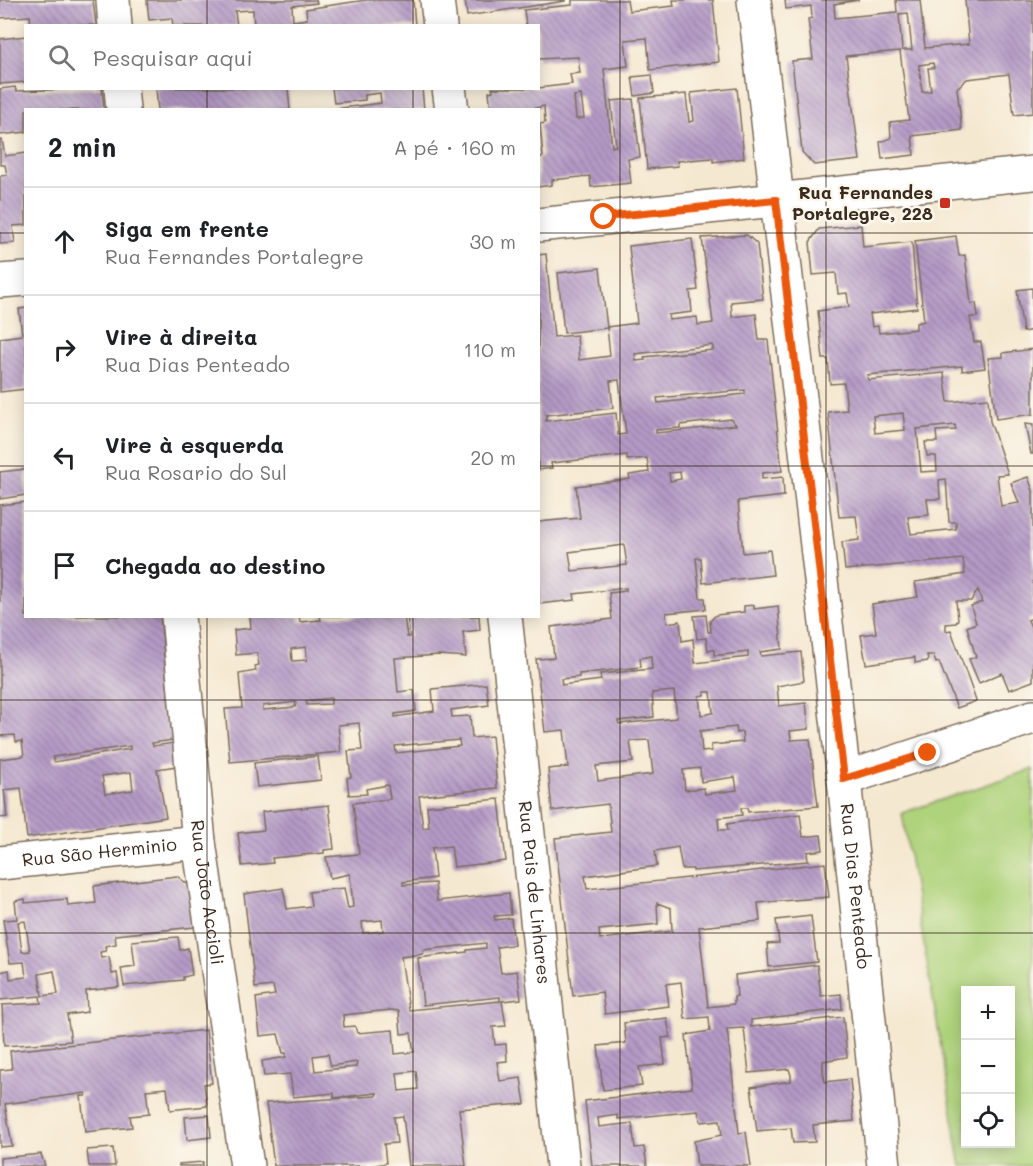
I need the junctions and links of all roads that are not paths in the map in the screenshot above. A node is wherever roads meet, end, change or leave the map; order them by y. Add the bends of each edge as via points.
1 (113, 0) edge
2 (437, 0) edge
3 (754, 0) edge
4 (115, 24) edge
5 (440, 24) edge
6 (121, 90) edge
7 (449, 90) edge
8 (123, 108) edge
9 (452, 108) edge
10 (1033, 172) edge
11 (776, 200) junction
12 (540, 225) edge
13 (24, 279) edge
14 (0, 281) edge
15 (178, 618) edge
16 (505, 618) edge
17 (1033, 717) edge
18 (844, 779) junction
19 (199, 842) junction
20 (0, 863) edge
21 (247, 1166) edge
22 (563, 1166) edge
23 (884, 1166) edge

1 - 4 street
2 - 5 street
3 - 11 street, Rua Dias Penteado
6 - 8 street
7 - 9 street
10 - 11 street
11 - 12 street
11 - 18 street, Rua Dias Penteado
13 - 14 street
15 - 19 street, Rua João Accioli
16 - 22 street, Rua Pais de Linhares
17 - 18 street
18 - 23 street, Rua Dias Penteado
19 - 20 street, Rua São Herminio
19 - 21 street, Rua João Accioli

